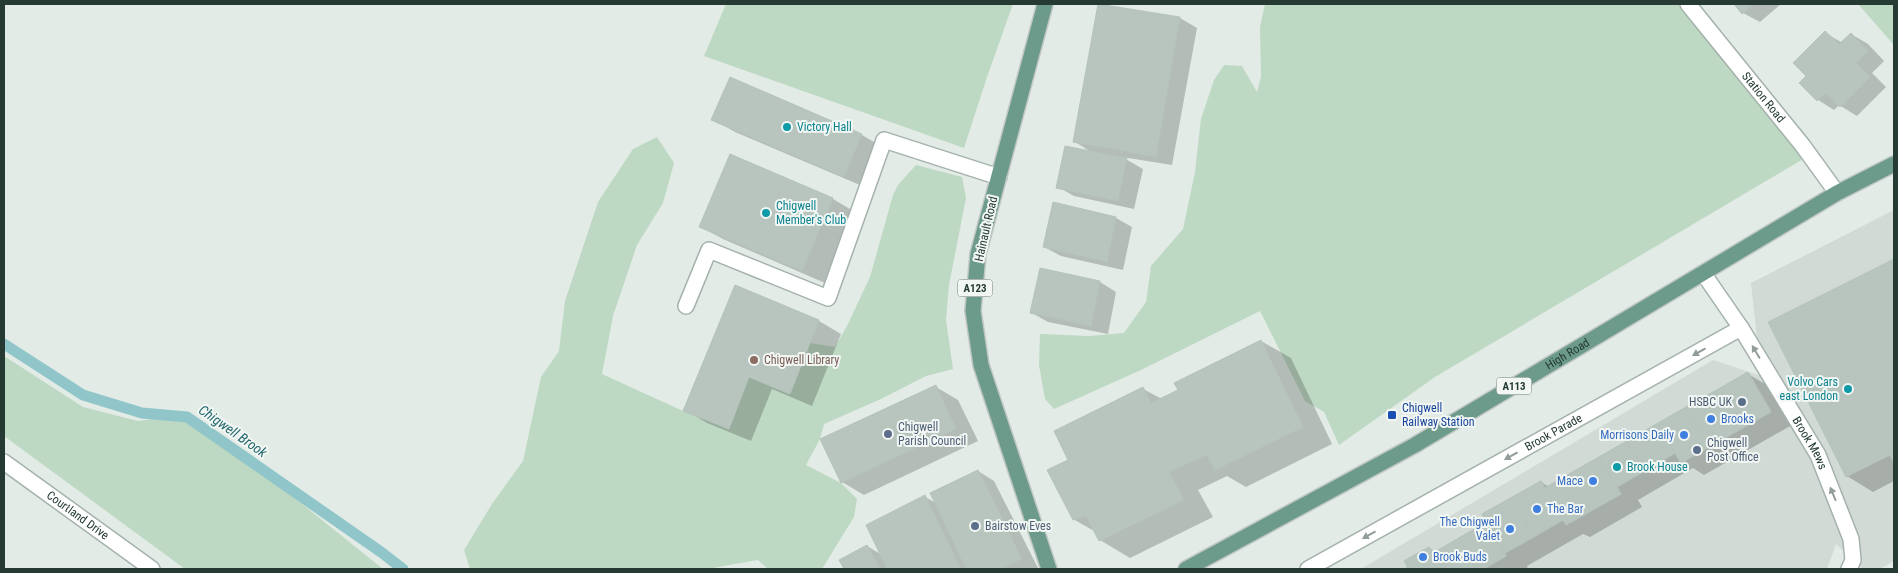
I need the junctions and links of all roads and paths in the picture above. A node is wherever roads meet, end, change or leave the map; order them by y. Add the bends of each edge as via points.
1 (1044, 4) edge
2 (1688, 4) edge
3 (1894, 164) edge
4 (999, 177) junction
5 (1837, 192) junction
6 (1703, 272) junction
7 (686, 306) dead end
8 (1742, 328) junction
9 (4, 462) edge
10 (1193, 568) edge
11 (152, 569) edge
12 (1049, 569) edge
13 (1308, 569) edge
14 (1849, 569) edge

1 - 4 main road, Hainault Road / A123
2 - 5 street, Station Road
3 - 5 main road, High Road / A113
4 - 7 street via 884,140 828,298 709,250
4 - 12 main road, Hainault Road / A123 via 978,254 973,311 981,365
5 - 6 main road, High Road / A113
6 - 8 street
6 - 10 main road, High Road / A113 via 1415,445
8 -> 13 street, Brook Parade
14 -> 8 street, Brook Mews via 1853,560 1852,539 1818,455
9 - 11 street, Courtland Drive

